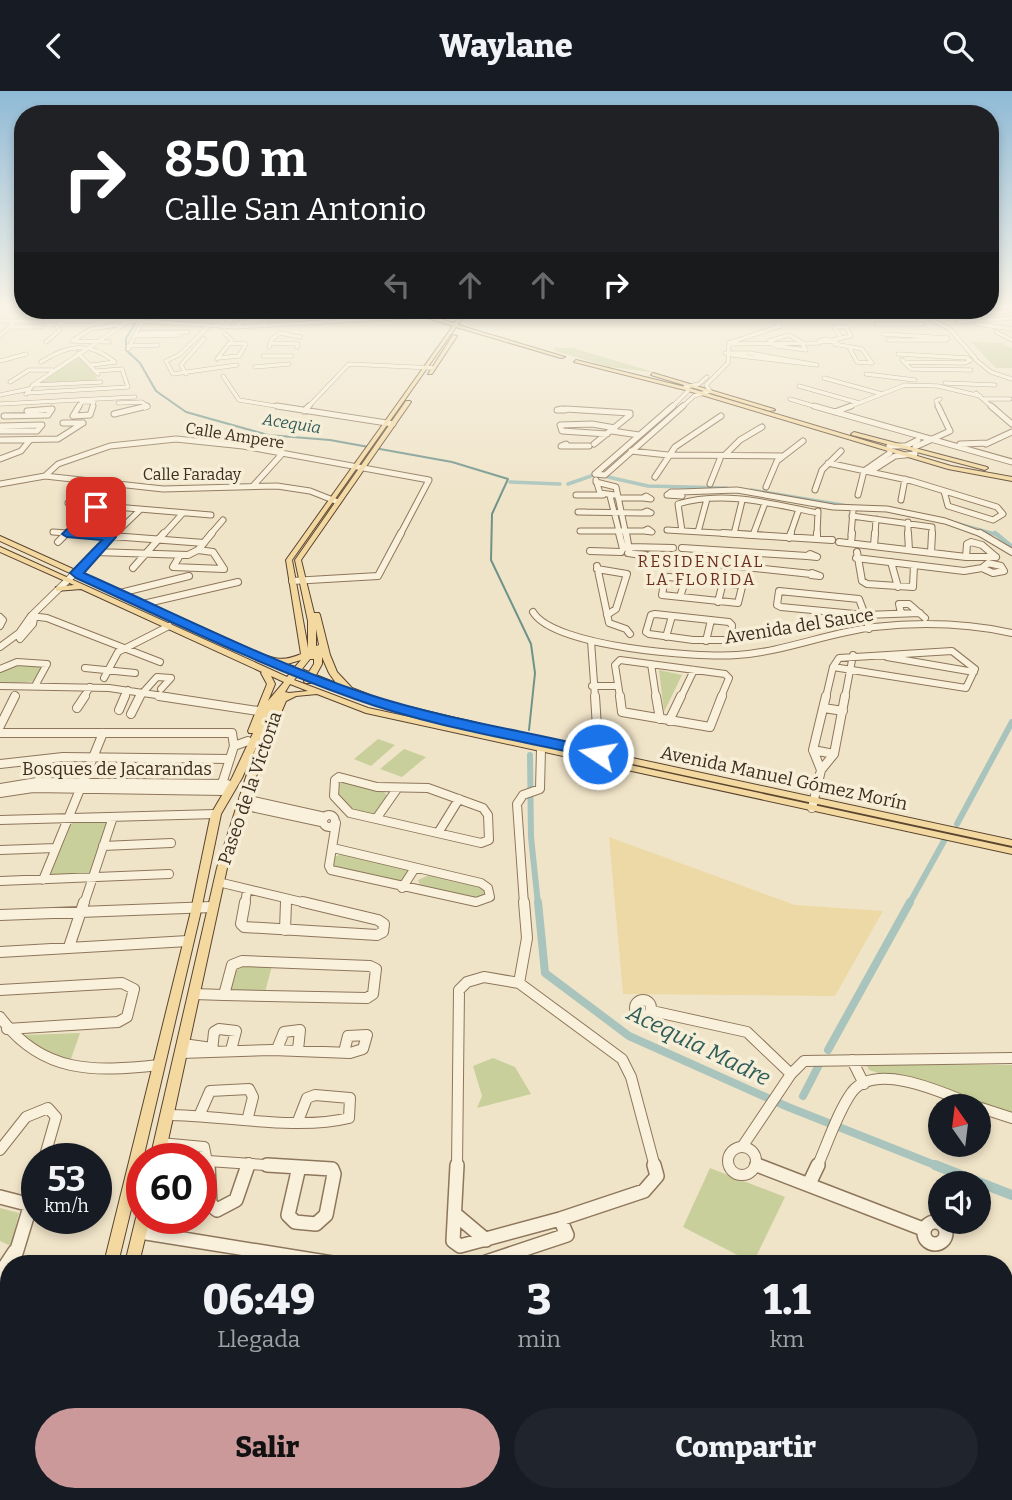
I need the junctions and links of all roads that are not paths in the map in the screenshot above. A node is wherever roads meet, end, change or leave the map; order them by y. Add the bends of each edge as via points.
1 (25, 373) edge
2 (51, 373) edge
3 (98, 373) edge
4 (124, 373) edge
5 (173, 373) edge
6 (186, 373) edge
7 (341, 373) edge
8 (421, 373) edge
9 (430, 373) edge
10 (622, 373) edge
11 (644, 373) edge
12 (714, 373) edge
13 (718, 373) edge
14 (993, 373) edge
15 (866, 375) dead end
16 (223, 376) dead end
17 (824, 378) dead end
18 (880, 378) junction
19 (1012, 379) edge
20 (912, 380) junction
21 (10, 382) dead end
22 (101, 382) junction
23 (695, 385) junction
24 (905, 385) junction
25 (972, 385) junction
26 (995, 385) dead end
27 (799, 386) dead end
28 (707, 388) junction
29 (101, 391) junction
30 (686, 392) junction
31 (27, 393) junction
32 (701, 394) junction
33 (883, 394) junction
34 (0, 395) edge
35 (694, 396) junction
36 (135, 397) dead end
37 (982, 398) junction
38 (790, 399) dead end
39 (940, 399) dead end
40 (1010, 399) edge
41 (89, 400) junction
42 (119, 401) junction
43 (859, 403) junction
44 (0, 404) edge
45 (851, 406) junction
46 (14, 409) junction
47 (565, 410) dead end
48 (304, 411) junction
49 (835, 412) junction
50 (1002, 415) junction
51 (1012, 415) edge
52 (721, 416) dead end
53 (863, 420) junction
54 (655, 421) junction
55 (63, 423) dead end
56 (384, 423) junction
57 (664, 423) junction
58 (393, 424) junction
59 (1012, 424) edge
60 (0, 426) edge
61 (946, 426) junction
62 (762, 427) dead end
63 (0, 431) edge
64 (13, 431) junction
65 (20, 431) junction
66 (611, 431) junction
67 (1011, 433) edge
68 (638, 435) junction
69 (931, 439) junction
70 (997, 439) junction
71 (2, 440) edge
72 (12, 440) junction
73 (28, 440) junction
74 (803, 440) dead end
75 (944, 443) junction
76 (988, 443) junction
77 (1012, 443) edge
78 (917, 444) junction
79 (568, 446) dead end
80 (901, 446) junction
81 (373, 447) junction
82 (0, 451) edge
83 (18, 451) junction
84 (619, 451) junction
85 (841, 451) dead end
86 (974, 451) junction
87 (630, 453) junction
88 (281, 454) junction
89 (904, 454) junction
90 (668, 456) junction
91 (782, 456) junction
92 (887, 456) junction
93 (722, 457) junction
94 (0, 459) edge
95 (777, 461) junction
96 (1012, 462) edge
97 (827, 464) junction
98 (357, 468) junction
99 (869, 472) junction
100 (919, 474) dead end
101 (45, 476) junction
102 (655, 477) dead end
103 (600, 478) junction
104 (1012, 478) edge
105 (905, 479) junction
106 (912, 481) junction
107 (0, 484) edge
108 (710, 484) dead end
109 (253, 486) junction
110 (766, 487) dead end
111 (815, 490) dead end
112 (944, 491) junction
113 (619, 492) junction
114 (584, 495) dead end
115 (858, 495) dead end
116 (609, 496) junction
117 (643, 498) dead end
118 (681, 498) junction
119 (707, 499) junction
120 (334, 500) junction
121 (901, 500) dead end
122 (742, 501) junction
123 (68, 503) dead end
124 (765, 503) junction
125 (820, 505) junction
126 (96, 507) junction
127 (799, 509) junction
128 (140, 510) junction
129 (586, 512) dead end
130 (183, 513) junction
131 (619, 513) junction
132 (642, 513) dead end
133 (818, 513) junction
134 (211, 515) dead end
135 (876, 519) junction
136 (223, 520) dead end
137 (908, 522) junction
138 (667, 530) dead end
139 (590, 531) dead end
140 (618, 531) junction
141 (627, 531) junction
142 (644, 531) dead end
143 (682, 531) junction
144 (53, 532) dead end
145 (698, 532) junction
146 (67, 534) junction
147 (734, 534) junction
148 (753, 535) junction
149 (111, 537) junction
150 (0, 538) edge
151 (789, 538) junction
152 (817, 539) junction
153 (158, 540) junction
154 (58, 541) dead end
155 (204, 543) junction
156 (851, 543) junction
157 (874, 546) junction
158 (0, 549) edge
159 (678, 549) junction
160 (198, 550) junction
161 (626, 550) junction
162 (909, 550) junction
163 (590, 551) dead end
164 (95, 552) junction
165 (1012, 552) edge
166 (931, 553) junction
167 (145, 555) junction
168 (787, 555) junction
169 (179, 557) junction
170 (966, 557) junction
171 (674, 559) junction
172 (891, 562) junction
173 (986, 564) junction
174 (912, 565) junction
175 (133, 568) dead end
176 (790, 572) junction
177 (76, 573) junction
178 (1012, 575) edge
179 (190, 576) dead end
180 (295, 578) junction
181 (686, 578) junction
182 (69, 581) junction
183 (238, 582) dead end
184 (723, 582) junction
185 (81, 587) junction
186 (898, 587) junction
187 (59, 589) junction
188 (293, 590) junction
189 (800, 591) junction
190 (120, 593) junction
191 (838, 596) junction
192 (680, 597) junction
193 (695, 599) junction
194 (308, 601) junction
195 (718, 602) junction
196 (143, 604) junction
197 (798, 609) junction
198 (533, 612) dead end
199 (838, 614) junction
200 (862, 614) junction
201 (34, 615) junction
202 (607, 615) junction
203 (923, 615) dead end
204 (672, 616) junction
205 (0, 617) edge
206 (690, 618) junction
207 (711, 620) junction
208 (170, 622) junction
209 (0, 626) edge
210 (311, 629) junction
211 (866, 630) junction
212 (1012, 633) edge
213 (666, 637) junction
214 (691, 640) junction
215 (591, 641) junction
216 (706, 641) junction
217 (625, 644) junction
218 (125, 648) junction
219 (0, 649) edge
220 (687, 654) junction
221 (871, 654) junction
222 (306, 655) junction
223 (853, 655) junction
224 (160, 662) dead end
225 (278, 664) junction
226 (651, 664) junction
227 (835, 664) junction
228 (256, 666) junction
229 (85, 667) dead end
230 (109, 668) junction
231 (0, 669) edge
232 (694, 670) junction
233 (850, 670) junction
234 (974, 672) junction
235 (135, 673) dead end
236 (104, 678) dead end
237 (296, 678) junction
238 (592, 685) junction
239 (617, 685) junction
240 (0, 686) edge
241 (36, 686) junction
242 (90, 687) junction
243 (161, 689) dead end
244 (128, 690) junction
245 (141, 692) junction
246 (320, 694) junction
247 (15, 696) dead end
248 (360, 696) junction
249 (279, 703) junction
250 (385, 704) junction
251 (77, 708) dead end
252 (824, 708) junction
253 (119, 710) dead end
254 (406, 710) junction
255 (258, 711) junction
256 (843, 711) junction
257 (371, 712) junction
258 (131, 715) dead end
259 (394, 718) junction
260 (665, 720) junction
261 (0, 726) edge
262 (259, 731) junction
263 (0, 733) edge
264 (103, 733) junction
265 (248, 741) junction
266 (234, 746) junction
267 (261, 746) junction
268 (541, 749) junction
269 (813, 750) junction
270 (834, 754) junction
271 (91, 757) junction
272 (599, 758) junction
273 (230, 759) junction
274 (0, 764) edge
275 (821, 770) junction
276 (240, 772) junction
277 (81, 786) junction
278 (0, 787) edge
279 (226, 787) junction
280 (397, 789) junction
281 (0, 793) edge
282 (459, 799) junction
283 (242, 802) junction
284 (813, 804) junction
285 (348, 812) junction
286 (216, 814) junction
287 (113, 817) junction
288 (68, 818) junction
289 (376, 819) junction
290 (330, 821) junction
291 (1, 822) edge
292 (438, 833) junction
293 (171, 843) dead end
294 (333, 843) junction
295 (1012, 843) edge
296 (103, 846) junction
297 (55, 848) junction
298 (0, 850) edge
299 (1012, 851) edge
300 (205, 868) junction
301 (222, 868) junction
302 (415, 868) junction
303 (170, 874) dead end
304 (92, 879) junction
305 (43, 880) junction
306 (0, 881) edge
307 (218, 882) junction
308 (402, 888) junction
309 (247, 891) junction
310 (286, 899) junction
311 (212, 907) junction
312 (196, 908) junction
313 (80, 911) junction
314 (0, 915) edge
315 (285, 930) junction
316 (188, 941) junction
317 (69, 947) junction
318 (0, 952) edge
319 (519, 983) junction
320 (0, 990) edge
321 (194, 994) junction
322 (224, 995) junction
323 (652, 1011) dead end
324 (0, 1017) edge
325 (7, 1029) junction
326 (182, 1048) junction
327 (277, 1049) junction
328 (214, 1050) junction
329 (231, 1050) junction
330 (298, 1050) junction
331 (344, 1052) junction
332 (1012, 1058) edge
333 (852, 1060) junction
334 (159, 1065) junction
335 (791, 1074) junction
336 (867, 1083) junction
337 (943, 1094) edge
338 (991, 1111) edge
339 (200, 1114) junction
340 (167, 1115) junction
341 (248, 1117) junction
342 (1012, 1118) edge
343 (298, 1121) junction
344 (49, 1143) edge
345 (160, 1143) edge
346 (743, 1147) junction
347 (0, 1150) edge
348 (217, 1161) edge
349 (249, 1163) junction
350 (757, 1165) junction
351 (299, 1167) junction
352 (809, 1185) junction
353 (0, 1197) edge
354 (21, 1202) edge
355 (217, 1210) edge
356 (455, 1214) junction
357 (560, 1219) junction
358 (923, 1229) dead end
359 (21, 1230) edge
360 (140, 1234) edge
361 (187, 1234) edge
362 (486, 1240) junction
363 (11, 1255) edge
364 (113, 1255) edge
365 (134, 1255) edge
366 (292, 1255) edge
367 (507, 1255) edge

1 - 21 street
2 - 31 street
3 - 22 street
4 - 29 street via 129,385 125,389
5 - 6 street
7 - 48 street
8 - 56 main road
9 - 58 main road
10 - 30 main road
11 - 23 main road
12 - 23 street
13 - 28 street
14 - 19 street
15 - 18 street
16 - 48 street via 239,400
17 - 33 street
18 - 20 street
18 - 24 street
20 - 24 street
20 - 25 street
22 - 29 street
22 - 31 street
23 - 28 main road
23 - 30 street via 686,386
24 - 33 street
24 - 37 street via 938,386
25 - 26 street
25 - 37 street
27 - 43 street
28 - 32 street via 710,391
28 - 80 main road
29 - 31 street
30 - 32 main road
30 - 35 street
30 - 54 street
31 - 34 street
31 - 41 street
31 - 46 street
32 - 35 street
32 - 92 main road
33 - 43 street
35 - 57 street
36 - 42 street
37 - 40 street
37 - 50 street
38 - 49 street
39 - 61 street via 936,401
41 - 41 street via 82,403 77,410 92,410 94,402
41 - 42 street
42 - 42 street via 113,417 148,407 141,402
43 - 45 street
44 - 46 street
45 - 49 street
45 - 53 street
46 - 46 street via 4,417 48,415 54,410
47 - 66 street via 629,414
48 - 56 street
49 - 53 street
50 - 51 street
50 - 59 street
52 - 90 street via 690,434
53 - 78 street
54 - 57 street
54 - 68 street
55 - 73 street via 84,424 58,439
56 - 58 street
56 - 81 main road
57 - 87 street
58 - 81 main road
60 - 65 street via 42,425 38,430
61 - 69 street via 949,432
61 - 78 street
62 - 93 street
63 - 64 street
64 - 65 street
64 - 71 street
65 - 72 street
66 - 66 street via 560,428 589,424
66 - 68 street
66 - 79 street via 591,445
67 - 70 street
68 - 84 street
69 - 75 street
69 - 78 street
70 - 76 street
70 - 77 street
71 - 72 street
72 - 73 street
73 - 83 street
74 - 91 street
75 - 76 street
75 - 86 street
76 - 86 street
78 - 80 main road
78 - 89 street via 916,453
78 - 104 main road
80 - 92 street via 888,446
81 - 98 main road
82 - 83 street
83 - 94 street
84 - 87 street
84 - 103 street
85 - 97 street
86 - 96 street
87 - 90 street
87 - 103 street
88 - 98 street, Calle Ampere
88 - 101 street, Calle Ampere via 186,438 145,438 95,449 52,468
88 - 109 street
89 - 92 main road
89 - 104 main road
90 - 93 street
90 - 102 street
91 - 93 street
91 - 95 street
92 - 99 street
93 - 95 street
93 - 108 street
95 - 110 street
97 - 99 street
97 - 111 street
98 - 120 main road
98 - 180 street, Calle Ampere via 429,480 379,573
99 - 105 street
99 - 115 street via 857,488
100 - 106 street
101 - 107 street
101 - 109 street, Calle Faraday via 163,489
103 - 113 street
103 - 116 street
105 - 106 street
105 - 121 street
106 - 112 street
109 - 120 street, Calle Faraday via 300,489
112 - 112 street via 948,506 957,511 996,520 1003,514
113 - 116 street
113 - 117 street
113 - 131 street
114 - 116 street
116 - 131 street
118 - 119 street
118 - 125 street via 733,491
118 - 143 street
119 - 122 street
119 - 145 street
120 - 180 main road via 290,557
122 - 124 street
122 - 147 street
123 - 126 street
124 - 127 street
124 - 148 street
125 - 133 street
125 - 165 street via 874,508 952,524 988,535
126 - 128 street
126 - 146 street
127 - 133 street
127 - 151 street
128 - 130 street
128 - 149 street
129 - 131 street
130 - 134 street
130 - 153 street
131 - 132 street
131 - 140 street
131 - 141 street
133 - 152 street
135 - 137 street
135 - 156 street via 853,514
135 - 157 street
136 - 155 street
137 - 162 street
137 - 166 street via 934,529
138 - 143 street
139 - 140 street
140 - 141 street
140 - 161 street
141 - 142 street
141 - 161 street
143 - 145 street
144 - 146 street
145 - 147 street
146 - 149 street
146 - 154 street
147 - 148 street
148 - 151 street
149 - 153 street
149 - 164 street
150 - 177 main road, Avenida Manuel Gómez Morín
151 - 152 street
152 - 156 street
153 - 155 street
153 - 167 street
155 - 160 street
156 - 157 street
157 - 162 street
158 - 182 main road, Avenida Manuel Gómez Morín
159 - 161 street
159 - 168 street
159 - 171 street
160 - 169 street
160 - 169 street via 213,552 223,570 172,565
161 - 163 street
161 - 171 street
162 - 166 street
164 - 167 street
164 - 177 street
166 - 170 street
167 - 169 street
167 - 175 street
168 - 176 street
168 - 176 street via 809,557 812,573
170 - 173 street
170 - 173 street via 967,544 982,545 996,555
171 - 176 street
172 - 174 street
172 - 186 street
172 - 186 street via 857,555 864,583
173 - 174 street via 971,571
173 - 174 street via 973,574
173 - 178 street
174 - 186 street via 914,586
177 - 182 street
177 - 190 main road, Avenida Manuel Gómez Morín
179 - 190 street
180 - 188 main road
180 - 194 main road
181 - 184 street
181 - 192 street
181 - 192 street via 665,578 661,594
182 - 185 main road, Avenida Manuel Gómez Morín
182 - 187 street
183 - 196 street
184 - 195 street
184 - 195 street via 742,587 738,603
185 - 187 main road
185 - 208 main road, Avenida Manuel Gómez Morín via 159,622
187 - 201 street
188 - 210 main road via 301,597
188 - 222 main road
189 - 191 street
189 - 197 street
189 - 197 street via 780,590 777,605
190 - 196 main road, Avenida Manuel Gómez Morín
191 - 199 street
191 - 200 street via 860,599
192 - 193 street
193 - 195 street
193 - 206 street
194 - 210 main road
194 - 248 main road via 317,617 332,675
196 - 208 main road, Avenida Manuel Gómez Morín
197 - 199 street
198 - 215 street, Avenida del Sauce via 548,628
199 - 200 street
200 - 203 street
200 - 211 street
201 - 218 street
201 - 219 street via 30,630
202 - 202 street via 597,567 627,574 616,609
202 - 217 street via 610,624 630,634 632,639
204 - 206 street
204 - 213 street
204 - 213 street via 652,614 646,632
205 - 209 street
206 - 207 street
207 - 216 street
207 - 216 street via 731,624 731,640
208 - 218 street
208 - 225 main road, Avenida Manuel Gómez Morín via 186,624
208 - 228 main road, Avenida Manuel Gómez Morín
210 - 237 main road via 320,655
211 - 212 street, Avenida del Sauce via 971,625
211 - 220 street, Avenida del Sauce via 749,653
213 - 214 street
214 - 216 street
214 - 220 street
215 - 217 street, Avenida del Sauce
215 - 238 street
217 - 220 street, Avenida del Sauce
218 - 224 street
218 - 230 street
221 - 223 street
221 - 234 street
221 - 234 street via 952,651 974,667
222 - 225 main road
222 - 237 main road
223 - 227 street
223 - 233 street
225 - 237 main road
225 - 237 main road, Avenida Manuel Gómez Morín
226 - 232 street
226 - 239 street via 617,662
226 - 260 street
227 - 233 street
227 - 252 street
228 - 237 main road, Avenida Manuel Gómez Morín
228 - 255 main road via 272,681
229 - 230 street
230 - 235 street
230 - 236 street
231 - 241 street via 17,662 48,665
232 - 260 street
232 - 260 street via 723,673 729,678 710,727
233 - 234 street via 964,689
233 - 256 street
237 - 246 main road, Avenida Manuel Gómez Morín
237 - 248 main road, Avenida Manuel Gómez Morín
237 - 249 main road, Paseo de la Victoria
237 - 262 main road via 272,702
238 - 239 street
238 - 272 street
239 - 260 street via 622,712
240 - 241 street
241 - 242 street
242 - 244 street
242 - 251 street
243 - 245 street via 170,678 157,677
244 - 245 street
244 - 253 street
245 - 255 street
245 - 258 street
246 - 249 main road via 294,694
246 - 257 main road, Avenida Manuel Gómez Morín
247 - 261 street
248 - 250 main road, Avenida Manuel Gómez Morín
249 - 267 main road, Paseo de la Victoria
250 - 254 main road, Avenida Manuel Gómez Morín
250 - 257 main road via 384,709
252 - 256 street
252 - 269 street
254 - 259 main road via 396,712
254 - 272 main road, Avenida Manuel Gómez Morín
255 - 265 main road
256 - 270 street
257 - 259 main road, Avenida Manuel Gómez Morín
259 - 268 main road, Avenida Manuel Gómez Morín
262 - 267 main road
262 - 276 main road
263 - 264 street
264 - 266 street via 232,733
264 - 271 street
265 - 266 street
265 - 276 main road via 238,763
266 - 273 street
267 - 283 main road, Paseo de la Victoria
268 - 272 main road, Avenida Manuel Gómez Morín
268 - 319 street via 540,789 517,804 527,938
269 - 270 street
269 - 275 street
270 - 275 street
271 - 273 street
271 - 274 street
271 - 277 street
272 - 284 main road, Avenida Manuel Gómez Morín
273 - 279 street
275 - 284 street
276 - 279 main road, Paseo de la Victoria
277 - 278 street, Bosques de Jacarandas via 29,782
277 - 279 street
277 - 281 street
277 - 288 street
279 - 286 main road, Paseo de la Victoria
280 - 282 street via 428,788
280 - 285 street via 339,777 334,796
280 - 289 street
282 - 292 street
282 - 292 street via 487,812 487,842
283 - 290 street
283 - 301 main road, Paseo de la Victoria
284 - 295 main road, Avenida Manuel Gómez Morín
284 - 299 main road, Avenida Manuel Gómez Morín
285 - 289 street
285 - 290 street
286 - 287 street
286 - 300 main road, Paseo de la Victoria
287 - 288 street
287 - 296 street
288 - 291 street
288 - 297 street
289 - 292 street
290 - 294 street
293 - 296 street
294 - 302 street
294 - 308 street via 331,870
296 - 304 street
297 - 298 street
297 - 305 street
300 - 301 main road
300 - 312 main road, Paseo de la Victoria
301 - 307 main road, Paseo de la Victoria
302 - 308 street
302 - 308 street via 481,883 490,897 476,902
303 - 304 street
304 - 305 street
304 - 313 street
305 - 306 street
307 - 309 street
307 - 311 main road, Paseo de la Victoria
309 - 310 street
309 - 315 street via 242,926
310 - 315 street
310 - 315 street via 384,925 377,935
311 - 312 street
311 - 321 main road, Paseo de la Victoria
312 - 313 street
312 - 316 main road, Paseo de la Victoria
313 - 314 street
313 - 317 street
316 - 317 street
316 - 334 main road, Paseo de la Victoria
317 - 318 street
319 - 356 street via 484,977 472,979 459,990
319 - 357 street via 622,1059 657,1176 643,1191
320 - 325 street via 129,984 134,989 127,1017 113,1024
321 - 322 street
321 - 326 main road, Paseo de la Victoria
322 - 322 street via 367,998 373,995 376,969 242,961 232,965
323 - 335 street via 747,1032
324 - 325 street
325 - 334 street via 25,1050 52,1061 96,1068
326 - 328 street
326 - 340 main road, Paseo de la Victoria
327 - 329 street
327 - 330 street
327 - 330 street via 284,1032 300,1030
328 - 329 street
328 - 329 street via 215,1031 233,1029
330 - 331 street
331 - 331 street via 363,1049 368,1037 348,1035
332 - 333 street
333 - 335 street via 811,1060 799,1063
333 - 336 street
334 - 364 main road, Paseo de la Victoria
335 - 346 street
336 - 337 street via 903,1080
336 - 352 street via 853,1091 841,1112
338 - 342 street
339 - 340 street
339 - 341 street
339 - 341 street via 210,1091 249,1089 253,1097
340 - 345 main road, Paseo de la Victoria
341 - 343 street
343 - 343 street via 307,1098 347,1096 351,1100 349,1118 342,1121
344 - 347 street via 56,1117 48,1108 37,1109
346 - 350 street via 756,1156
346 - 350 street via 729,1151 729,1167 743,1174
348 - 349 street
349 - 351 street
349 - 355 street via 236,1202 231,1208
350 - 352 street
351 - 351 street via 329,1167 334,1172 326,1215 316,1224 295,1222 288,1215
352 - 358 street
353 - 354 street
356 - 362 street
356 - 362 street via 453,1241 463,1246
357 - 362 street
357 - 367 street via 567,1235
359 - 363 street
360 - 365 main road
361 - 366 street

